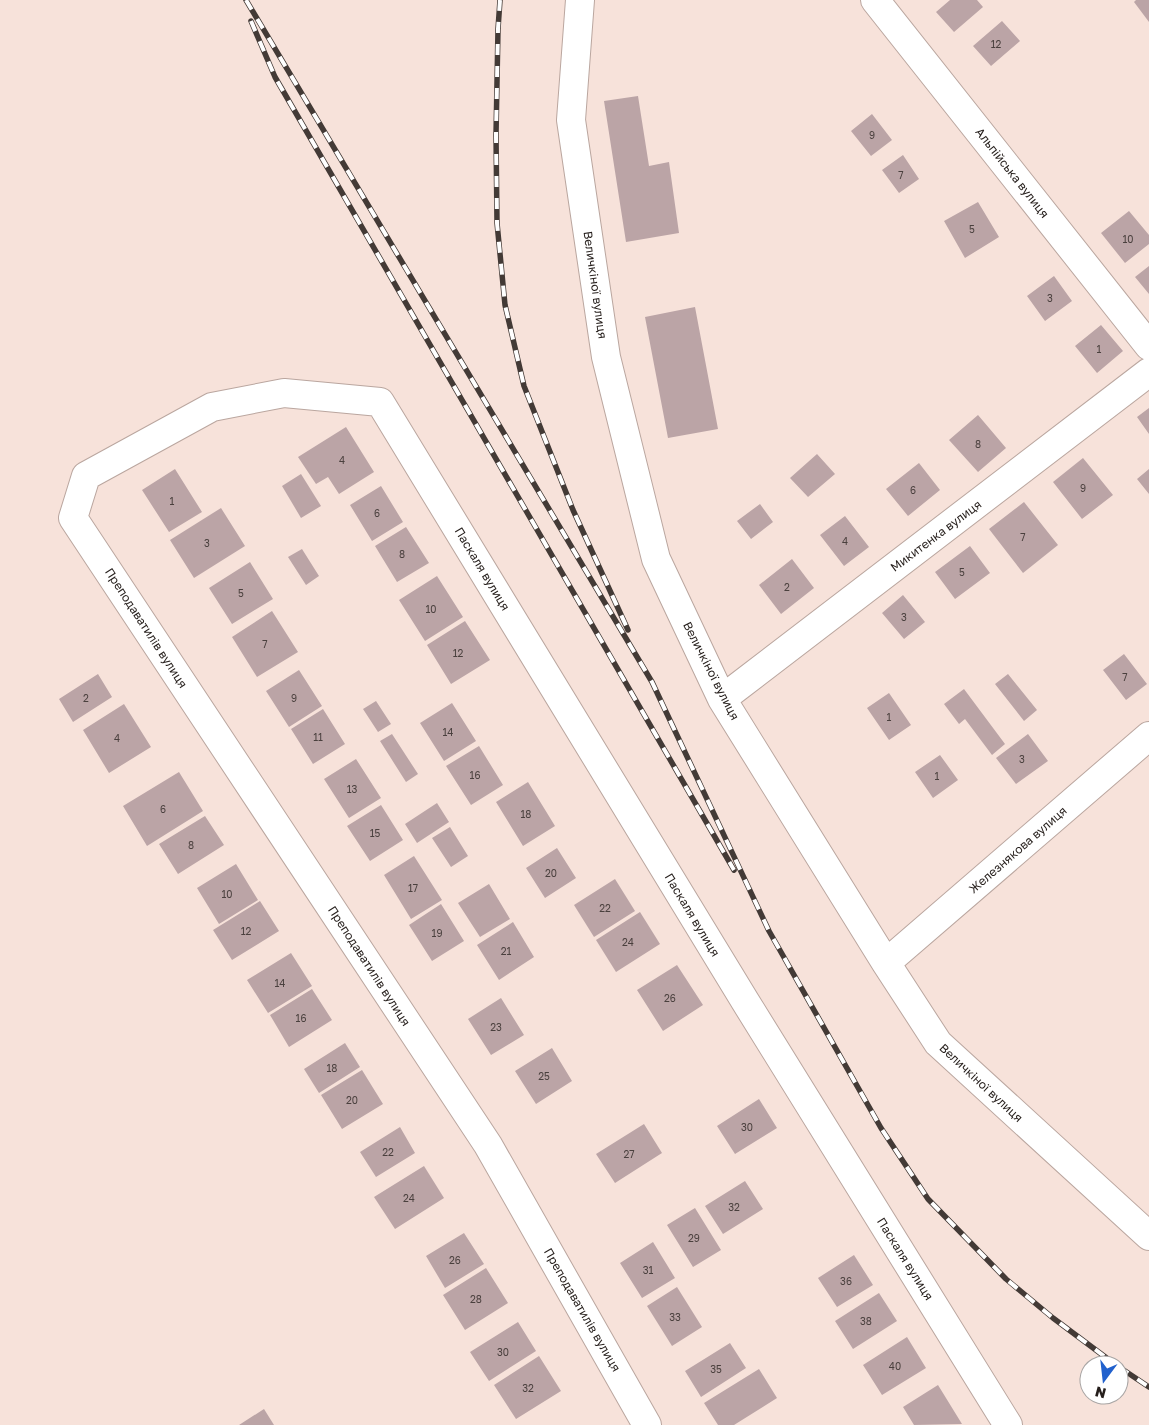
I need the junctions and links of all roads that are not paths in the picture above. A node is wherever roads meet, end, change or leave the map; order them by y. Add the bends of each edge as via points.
1 (580, 0) edge
2 (874, 0) edge
3 (1149, 346) edge
4 (1149, 372) edge
5 (380, 402) joint
6 (722, 699) junction
7 (1149, 736) edge
8 (886, 963) junction
9 (1149, 1236) edge
10 (647, 1425) edge
11 (1008, 1425) edge

1 - 6 street, Величкіної вулиця via 571,120 606,357 656,559
2 - 3 street, Альпійська вулиця
4 - 6 street, Микитенка вулиця
5 - 10 street, Преподаватилів вулиця via 284,393 212,407 86,476 73,518 488,1145
5 - 11 street, Паскаля вулиця
6 - 8 street, Величкіної вулиця
7 - 8 street, Железнякова вулиця
8 - 9 street, Величкіної вулиця via 938,1043

